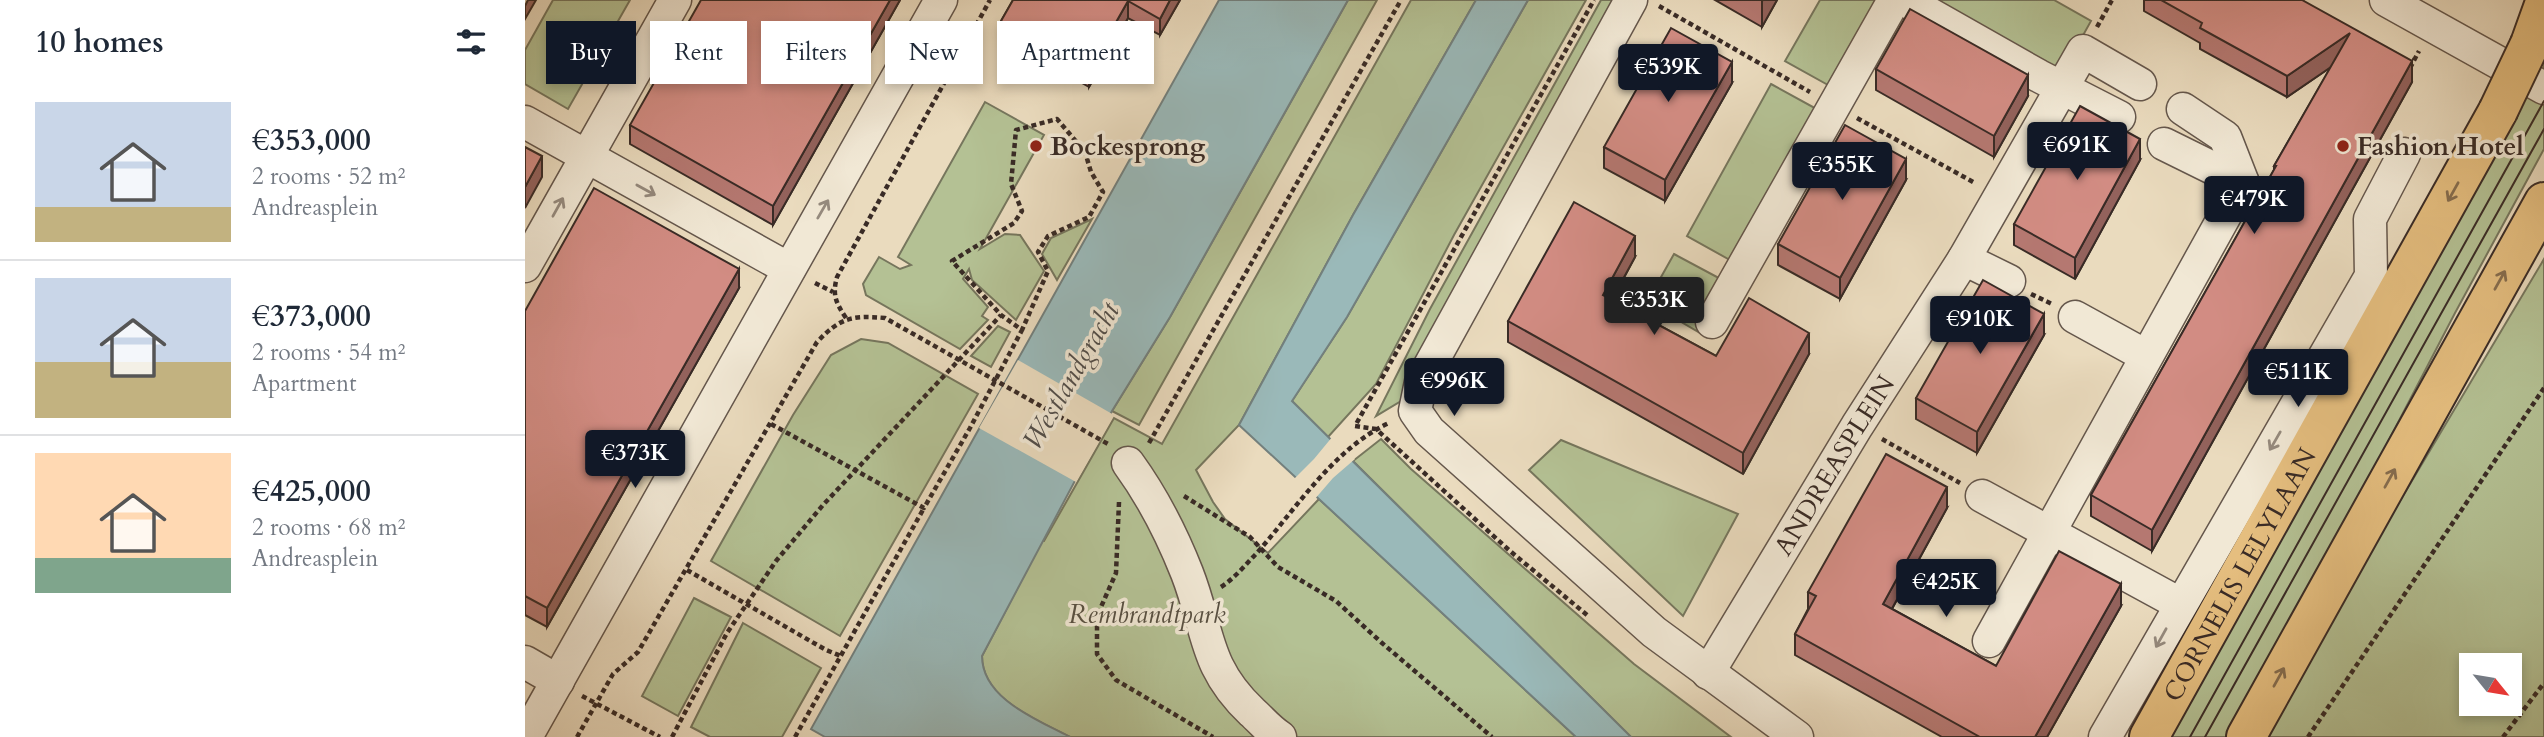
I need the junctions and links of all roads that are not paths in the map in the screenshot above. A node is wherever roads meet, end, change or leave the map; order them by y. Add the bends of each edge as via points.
1 (675, 0) edge
2 (941, 0) edge
3 (1631, 0) edge
4 (1894, 0) edge
5 (1905, 0) edge
6 (2386, 0) edge
7 (2544, 5) edge
8 (2439, 15) edge
9 (2140, 85) dead end
10 (2063, 86) junction
11 (2544, 88) edge
12 (2183, 109) dead end
13 (2119, 117) dead end
14 (525, 122) edge
15 (2164, 144) dead end
16 (2404, 155) dead end
17 (586, 157) junction
18 (2243, 183) junction
19 (2544, 201) edge
20 (1964, 259) junction
21 (525, 266) edge
22 (2411, 267) junction
23 (789, 269) junction
24 (2371, 276) junction
25 (2009, 282) road end
26 (2075, 317) road end
27 (1712, 322) dead end
28 (2146, 356) junction
29 (1128, 463) road end
30 (1982, 496) road end
31 (2050, 533) junction
32 (2180, 604) junction
33 (1989, 641) dead end
34 (525, 662) edge
35 (1708, 673) junction
36 (558, 681) junction
37 (526, 737) edge
38 (1280, 737) edge
39 (1797, 737) edge
40 (2105, 737) edge
41 (2149, 737) edge
42 (2246, 737) edge

1 - 17 street
23 -> 2 street
3 - 35 street via 1421,382 1415,411 1460,459 1654,632
4 - 27 street
5 - 10 street
6 - 8 street
7 -> 22 main road, CORNELIS LELYLAAN, bridge via 2498,111
8 - 11 street
9 - 10 street, ANDREASPLEIN via 2083,51
10 - 13 street
10 - 20 street, ANDREASPLEIN
12 - 18 street via 2225,137
14 - 17 street
15 - 18 street
16 - 24 street via 2370,219
21 -> 17 street
17 -> 23 street
18 - 28 street
42 -> 19 main road
20 - 25 street
20 - 35 street, ANDREASPLEIN
22 - 24 street
22 - 41 main road, CORNELIS LELYLAAN
23 - 36 street
24 -> 32 street
26 - 28 street
28 - 31 street
29 - 38 street via 1143,483 1187,572 1222,678
30 - 31 street
31 - 32 street
31 - 33 street
32 -> 40 street
34 - 36 street
35 - 39 street
36 - 37 street

